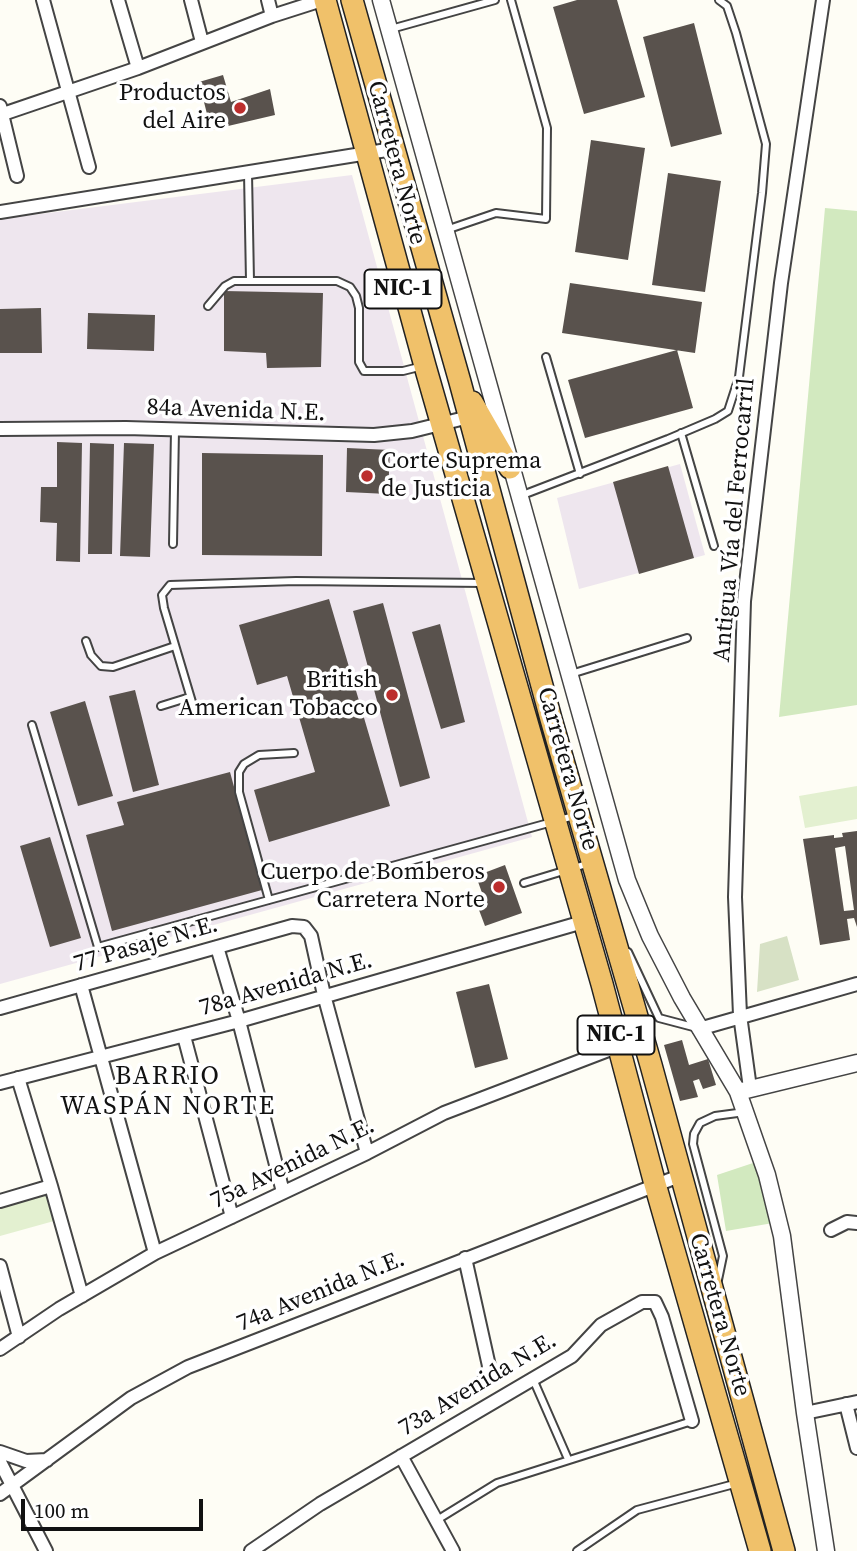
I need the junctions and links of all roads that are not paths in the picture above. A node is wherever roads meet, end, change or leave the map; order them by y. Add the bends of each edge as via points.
1 (43, 0) edge
2 (118, 0) edge
3 (191, 0) edge
4 (268, 0) edge
5 (323, 0) edge
6 (352, 0) edge
7 (381, 0) edge
8 (495, 0) edge
9 (511, 0) edge
10 (719, 0) edge
11 (823, 0) edge
12 (272, 16) junction
13 (389, 29) junction
14 (202, 42) junction
15 (138, 68) junction
16 (69, 92) junction
17 (1, 112) edge
18 (393, 149) junction
19 (366, 153) junction
20 (89, 167) dead end
21 (248, 173) junction
22 (17, 177) dead end
23 (0, 212) edge
24 (444, 230) junction
25 (250, 281) junction
26 (208, 306) dead end
27 (546, 357) dead end
28 (425, 366) junction
29 (460, 382) junction
30 (469, 417) junction
31 (441, 424) junction
32 (0, 429) edge
33 (175, 430) junction
34 (681, 433) junction
35 (510, 468) junction
36 (579, 474) junction
37 (519, 496) junction
38 (173, 544) dead end
39 (715, 546) dead end
40 (487, 583) junction
41 (687, 638) dead end
42 (86, 641) dead end
43 (175, 646) junction
44 (569, 674) junction
45 (190, 697) junction
46 (161, 706) dead end
47 (195, 712) dead end
48 (32, 725) dead end
49 (294, 753) dead end
50 (579, 815) junction
51 (554, 822) junction
52 (592, 862) junction
53 (568, 869) junction
54 (524, 883) dead end
55 (603, 896) junction
56 (269, 900) junction
57 (583, 922) junction
58 (217, 947) junction
59 (857, 984) edge
60 (81, 985) junction
61 (324, 995) junction
62 (0, 1008) edge
63 (740, 1015) junction
64 (239, 1021) junction
65 (699, 1029) junction
66 (184, 1036) junction
67 (619, 1046) junction
68 (102, 1057) junction
69 (857, 1063) edge
70 (18, 1078) junction
71 (0, 1083) edge
72 (744, 1090) junction
73 (747, 1111) junction
74 (367, 1153) junction
75 (682, 1175) junction
76 (655, 1184) junction
77 (51, 1186) junction
78 (283, 1192) junction
79 (0, 1201) edge
80 (232, 1217) junction
81 (857, 1223) edge
82 (831, 1230) dead end
83 (155, 1252) junction
84 (465, 1258) junction
85 (0, 1266) edge
86 (714, 1291) junction
87 (82, 1296) junction
88 (19, 1337) junction
89 (0, 1349) edge
90 (533, 1379) junction
91 (478, 1386) dead end
92 (851, 1403) edge
93 (805, 1413) junction
94 (691, 1421) joint
95 (857, 1448) edge
96 (0, 1452) edge
97 (401, 1456) junction
98 (568, 1459) junction
99 (47, 1460) junction
100 (0, 1462) edge
101 (740, 1483) junction
102 (13, 1486) junction
103 (0, 1494) edge
104 (436, 1521) junction
105 (254, 1550) edge
106 (46, 1551) edge
107 (453, 1551) edge
108 (577, 1551) edge
109 (760, 1551) edge
110 (784, 1551) edge
111 (826, 1551) edge

1 - 16 street
2 - 15 street
3 - 14 street
4 - 12 street
5 - 12 street
5 - 19 highway, Carretera Norte / NIC-1
6 - 18 highway, Carretera Norte / NIC-1
7 - 13 street
8 - 13 lane
9 - 24 lane via 547,128 546,219 496,213
10 - 34 lane via 727,6 736,33 766,144 762,193 739,377 727,411
11 - 63 street, Antigua Vía del Ferrocarril via 781,282 744,601 735,897
12 - 14 street
13 - 24 street
14 - 15 street
15 - 16 street
16 - 17 street
16 - 20 street
17 - 22 street
18 - 19 street
18 - 29 highway, Carretera Norte / NIC-1
19 - 21 street
19 - 28 highway, Carretera Norte / NIC-1
21 - 23 street
21 - 25 lane
24 - 35 street
25 - 26 lane via 225,286
25 - 28 lane via 337,281 350,287 359,308 359,362 364,371
27 - 36 lane
28 - 31 highway, Carretera Norte / NIC-1
29 - 30 highway, Carretera Norte / NIC-1
29 - 35 highway
30 - 31 street, 84a Avenida N.E.
30 - 50 highway, Carretera Norte / NIC-1
31 - 33 street, 84a Avenida N.E. via 374,435
31 - 40 highway, Carretera Norte / NIC-1
32 - 33 street, 84a Avenida N.E.
33 - 38 lane
34 - 36 lane
34 - 39 lane
35 - 37 street
36 - 37 lane
37 - 44 street
40 - 43 lane via 170,585 162,595
40 - 51 highway, Carretera Norte / NIC-1
41 - 44 lane
42 - 43 lane via 101,666 113,667
43 - 45 lane
44 - 65 street via 627,880 650,936
45 - 46 lane
45 - 47 lane
48 - 56 lane via 97,947
49 - 56 lane via 259,755 239,772 239,792
50 - 51 lane
50 - 52 highway, Carretera Norte / NIC-1
51 - 53 highway, Carretera Norte / NIC-1
51 - 56 lane
52 - 53 lane
52 - 55 highway, Carretera Norte / NIC-1
53 - 54 lane
53 - 57 highway, Carretera Norte / NIC-1
55 - 65 lane via 659,1018
55 - 75 highway, Carretera Norte / NIC-1
57 - 61 street, 78a Avenida N.E.
57 - 67 highway, Carretera Norte / NIC-1
58 - 60 street, 77 Pasaje N.E.
58 - 61 street, 77 Pasaje N.E. via 292,926 304,927 312,936
58 - 64 street
59 - 63 street
60 - 62 street, 77 Pasaje N.E.
60 - 68 street
61 - 64 street, 78a Avenida N.E.
61 - 74 street
63 - 65 street
63 - 72 street, Antigua Vía del Ferrocarril
64 - 66 street, 78a Avenida N.E.
64 - 78 street
65 - 72 street
66 - 68 street, 78a Avenida N.E.
66 - 80 street
67 - 74 street, 75a Avenida N.E. via 444,1113
67 - 76 highway, Carretera Norte / NIC-1
68 - 70 street, 78a Avenida N.E.
68 - 83 street
69 - 72 street
70 - 71 street, 78a Avenida N.E.
70 - 77 street
72 - 73 street
73 - 86 lane via 715,1116 700,1124 694,1134 723,1256
73 - 93 street via 781,1231
74 - 78 street, 75a Avenida N.E.
75 - 76 street, 74a Avenida N.E.
75 - 86 highway, Carretera Norte / NIC-1
76 - 84 street, 74a Avenida N.E.
76 - 101 highway, Carretera Norte / NIC-1
77 - 79 street
77 - 87 street
78 - 80 street, 75a Avenida N.E.
80 - 83 street, 75a Avenida N.E.
81 - 82 street
83 - 87 street, 75a Avenida N.E.
84 - 91 street via 489,1366 487,1378
84 - 99 street, 74a Avenida N.E. via 188,1367 131,1398
85 - 88 street
86 - 110 highway, Carretera Norte / NIC-1
87 - 88 street, 75a Avenida N.E.
88 - 89 street, 75a Avenida N.E.
90 - 94 street, 73a Avenida N.E. via 572,1356 601,1325 642,1302 655,1301
90 - 97 street, 73a Avenida N.E.
90 - 98 lane
92 - 93 street
92 - 95 street
93 - 111 street
94 - 98 lane
96 - 99 street via 26,1461
97 - 104 street
97 - 105 street, 73a Avenida N.E.
98 - 104 lane via 497,1483
99 - 102 street, 74a Avenida N.E.
100 - 102 street
101 - 108 lane via 637,1510
101 - 109 highway, Carretera Norte / NIC-1
102 - 103 street, 74a Avenida N.E.
102 - 106 street
104 - 107 street

